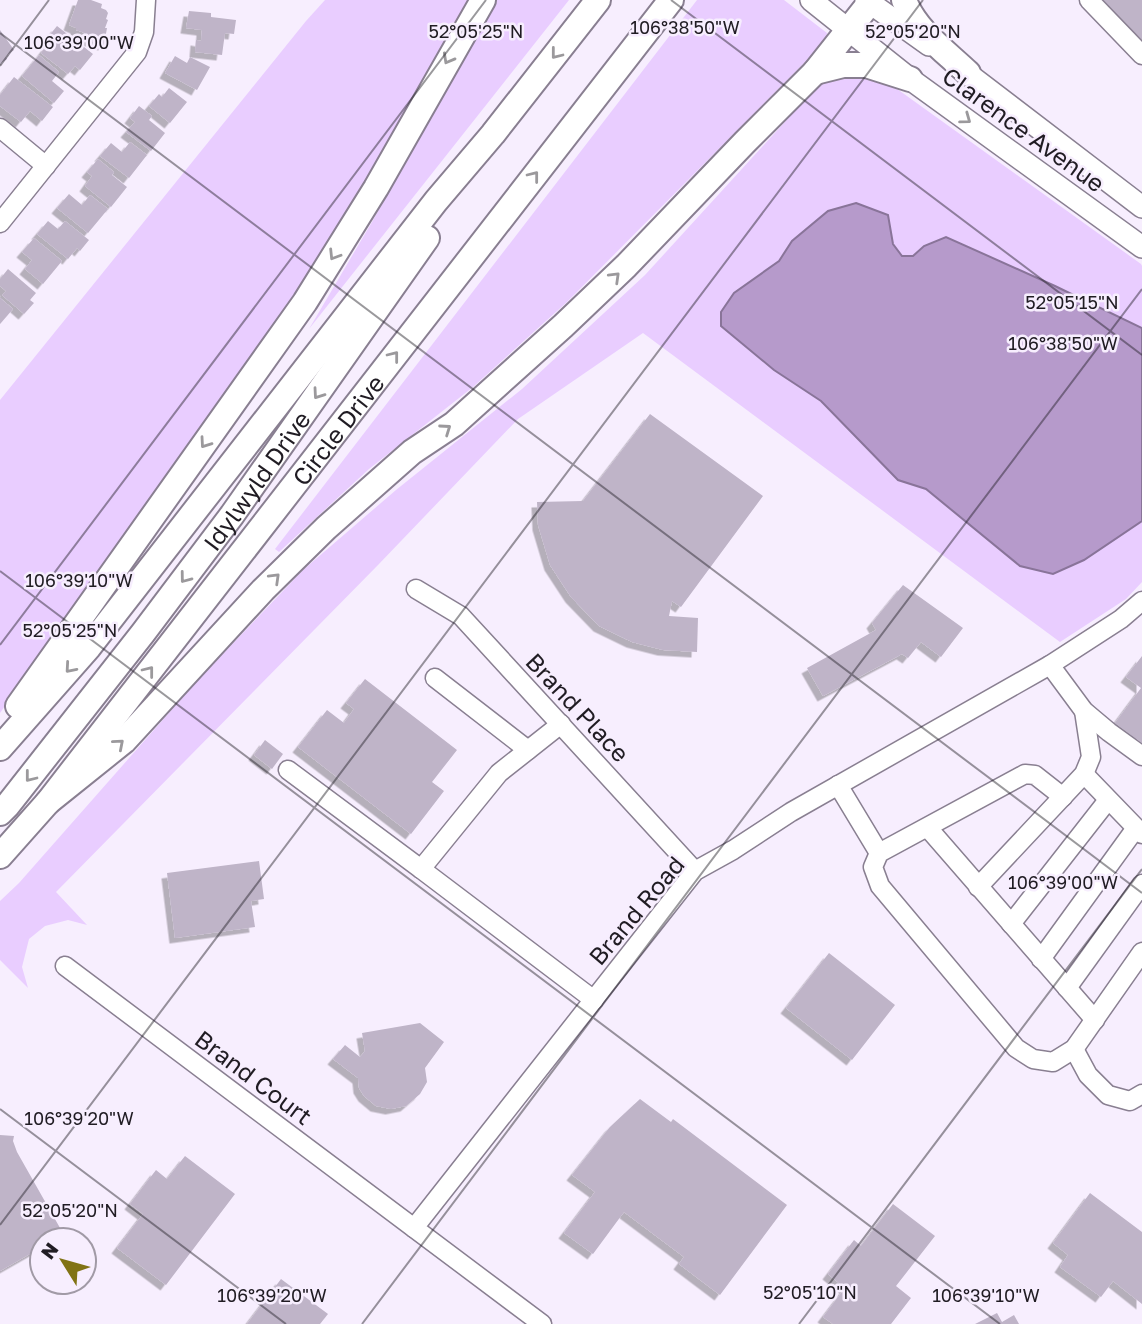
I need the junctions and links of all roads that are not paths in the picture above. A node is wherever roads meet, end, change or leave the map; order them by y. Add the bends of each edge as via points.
1 (146, 0) edge
2 (483, 0) edge
3 (598, 0) edge
4 (671, 0) edge
5 (811, 0) edge
6 (904, 0) edge
7 (1089, 0) edge
8 (869, 1) edge
9 (848, 29) junction
10 (1142, 55) edge
11 (815, 72) junction
12 (968, 73) junction
13 (910, 79) junction
14 (0, 128) edge
15 (493, 134) junction
16 (46, 166) junction
17 (1142, 208) edge
18 (0, 223) edge
19 (1142, 247) edge
20 (416, 589) dead end
21 (1142, 601) edge
22 (1050, 665) junction
23 (435, 678) dead end
24 (1084, 711) junction
25 (561, 724) junction
26 (0, 732) edge
27 (0, 748) edge
28 (528, 750) junction
29 (1142, 756) edge
30 (288, 770) dead end
31 (1084, 774) junction
32 (838, 785) junction
33 (1063, 797) junction
34 (1108, 800) junction
35 (48, 802) junction
36 (0, 813) edge
37 (928, 828) junction
38 (1139, 831) edge
39 (879, 853) junction
40 (0, 856) edge
41 (421, 869) junction
42 (695, 871) junction
43 (1142, 884) edge
44 (978, 887) junction
45 (1011, 924) junction
46 (1142, 951) edge
47 (1041, 959) junction
48 (65, 966) dead end
49 (1067, 988) junction
50 (594, 1000) junction
51 (1095, 1020) junction
52 (1074, 1049) junction
53 (1142, 1094) edge
54 (414, 1228) junction
55 (542, 1324) edge

1 - 16 street via 144,33 137,52
2 -> 26 highway via 305,302
3 -> 15 highway
35 -> 4 highway, Circle Drive
5 - 9 main road, Clarence Avenue
6 - 12 highway via 925,33
7 - 10 street
8 - 9 highway
8 - 12 main road, Clarence Avenue
9 - 11 highway
9 - 13 main road, Clarence Avenue
11 - 13 highway via 866,65
35 -> 11 highway via 124,741 326,528 412,452 454,424 626,266
12 - 17 main road, Clarence Avenue
13 -> 19 main road, Clarence Avenue
14 - 16 street
15 -> 27 highway via 89,647
15 -> 36 highway, Idylwyld Drive via 447,209 232,515
16 - 18 street
20 - 25 street, Brand Place via 461,616
21 - 22 street, Brand Road
22 - 24 street
22 - 32 street, Brand Road
23 - 28 street
24 - 29 street
24 - 31 street via 1091,757
25 - 28 street
25 - 42 street, Brand Place
28 - 41 street via 499,773
30 - 41 street
31 - 33 street
31 - 34 street
32 - 39 street
32 - 42 street, Brand Road
33 - 37 street via 1035,775 1025,774
33 - 44 street
34 - 38 street
34 - 45 street
35 - 40 highway, Circle Drive
37 - 39 street
37 - 44 street
38 - 47 street
39 - 52 street via 873,867 880,886 1017,1048 1033,1059 1053,1062
41 - 50 street
42 - 50 street, Brand Road
43 - 49 street
44 - 45 street
45 - 47 street
46 - 51 street
47 - 49 street
48 - 54 street, Brand Court
49 - 51 street
50 - 54 street, Brand Road
51 - 52 street
52 - 53 street via 1088,1075 1108,1095 1130,1101
54 - 55 street

